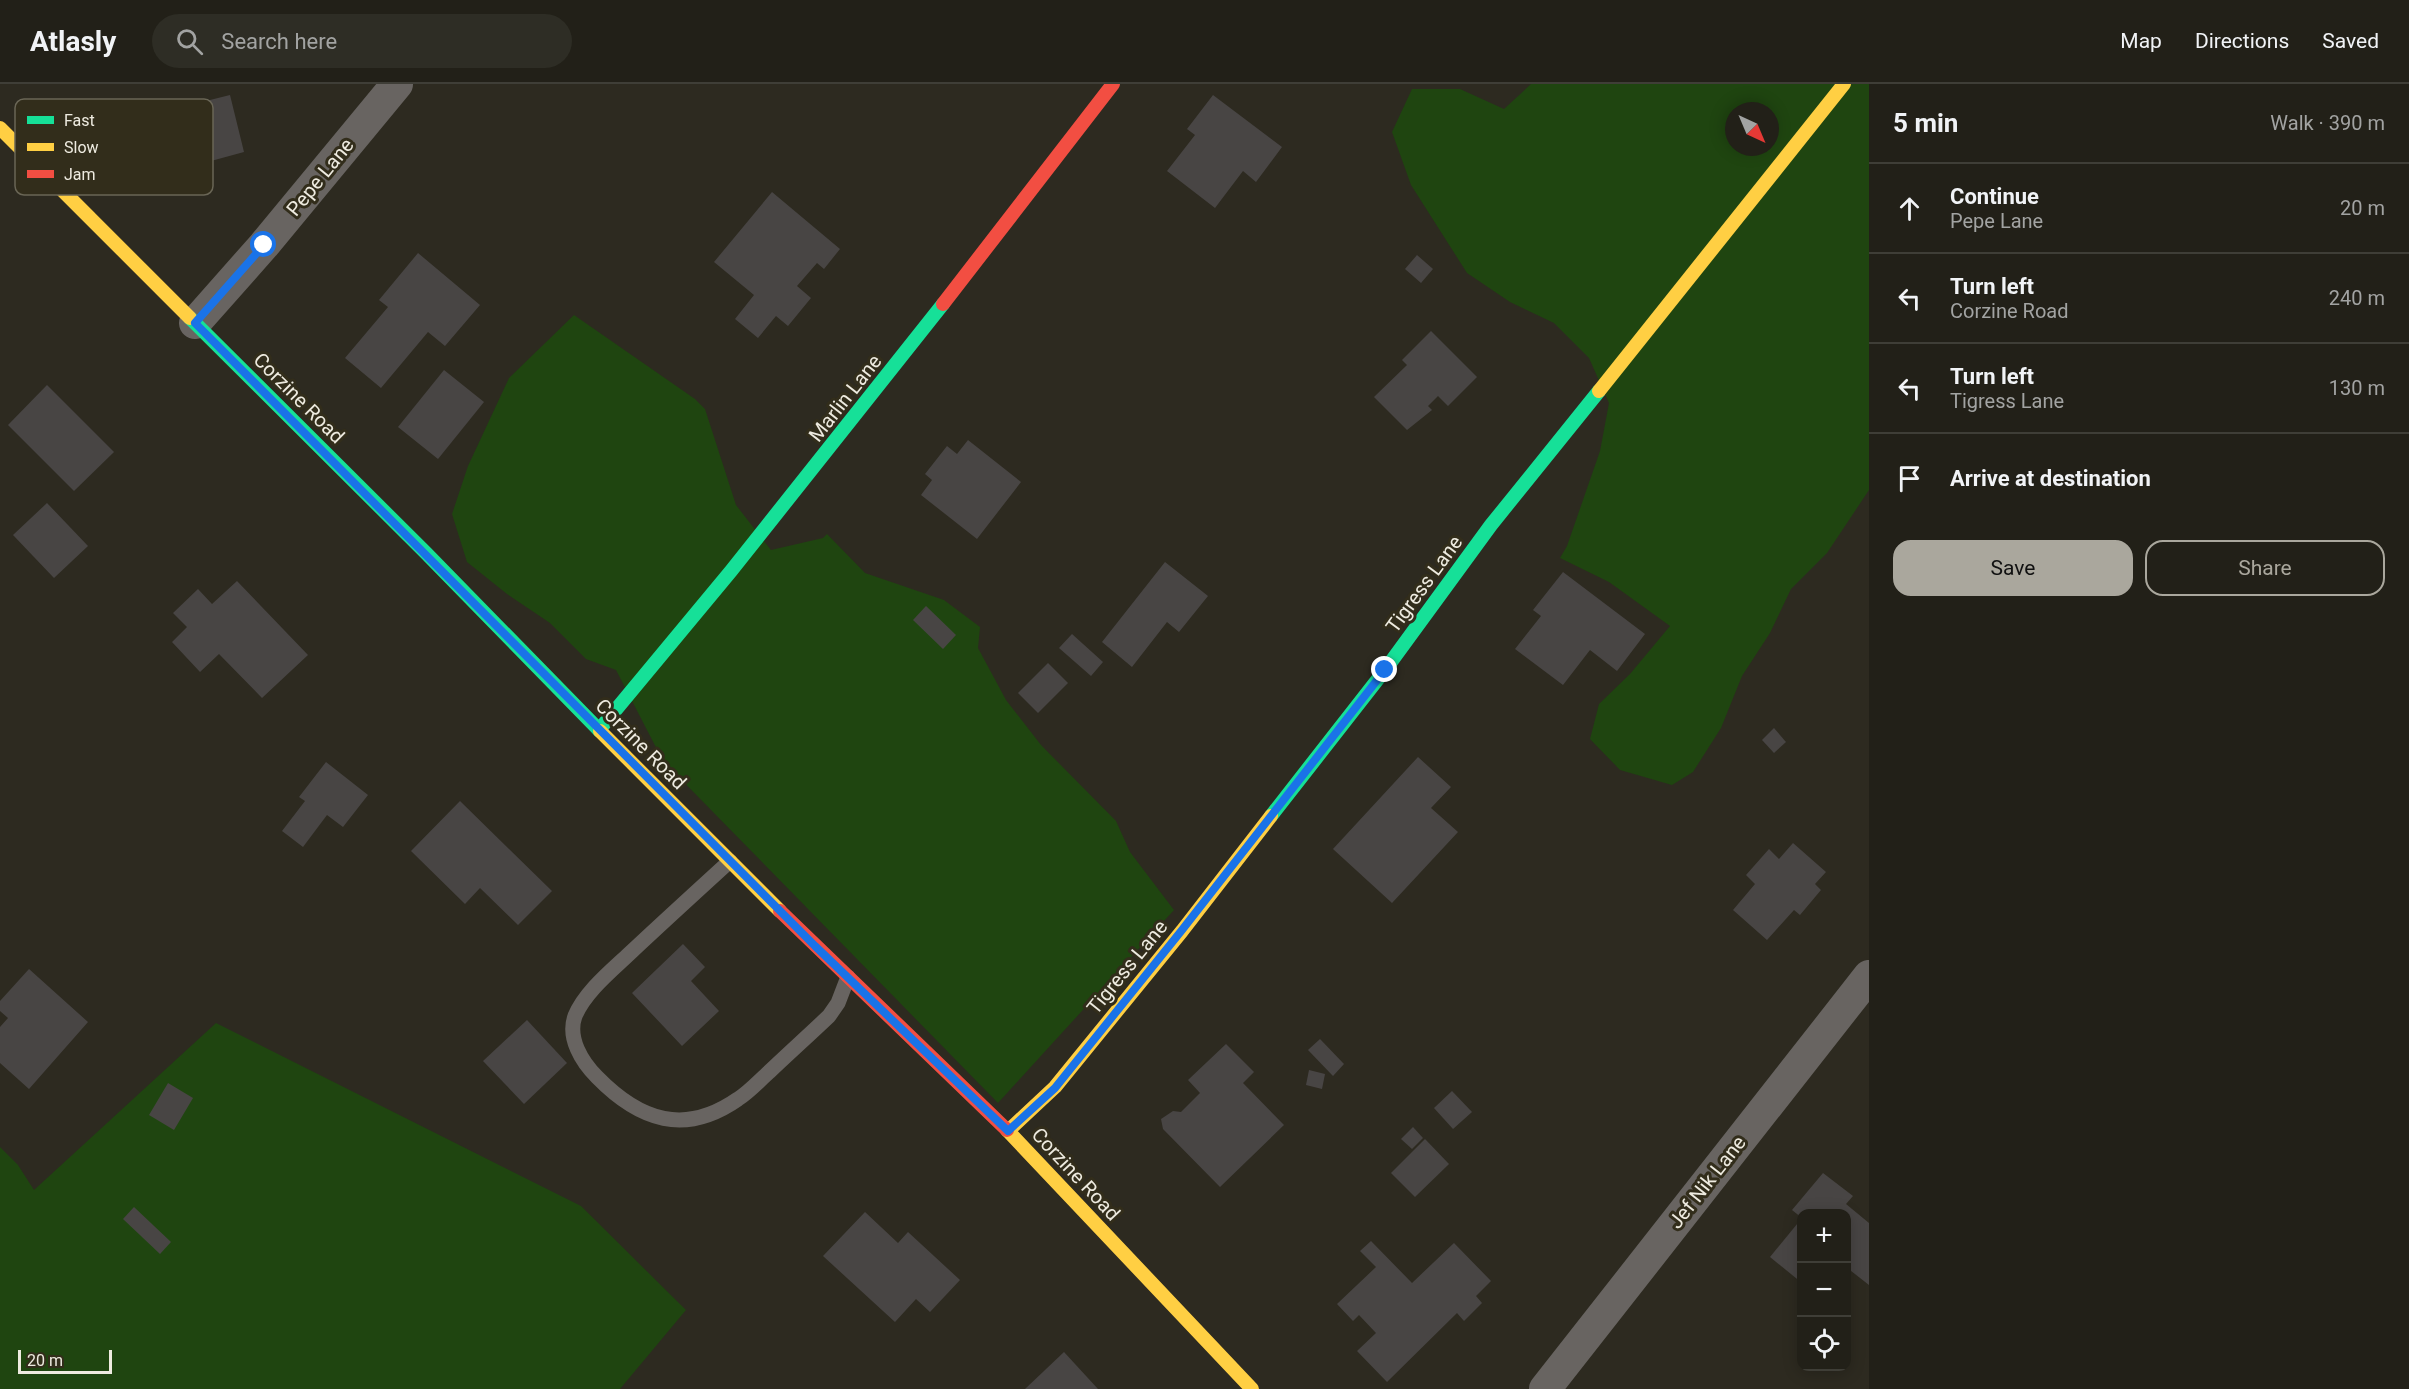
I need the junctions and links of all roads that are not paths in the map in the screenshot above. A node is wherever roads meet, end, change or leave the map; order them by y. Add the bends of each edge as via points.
1 (397, 84) edge
2 (1113, 84) edge
3 (1844, 84) edge
4 (0, 128) edge
5 (15, 143) edge
6 (67, 195) edge
7 (195, 323) junction
8 (599, 730) junction
9 (730, 861) junction
10 (1869, 976) edge
11 (848, 977) junction
12 (1008, 1131) junction
13 (1252, 1389) edge
14 (1545, 1389) edge

1 - 7 street, Pepe Lane
2 - 8 street, Marlin Lane via 814,469
3 - 12 street, Tigress Lane via 1491,525 1385,670 1182,930 1055,1088
4 - 5 street, Corzine Road
6 - 7 street, Corzine Road
7 - 8 street, Corzine Road
8 - 9 street, Corzine Road
9 - 11 street, Corzine Road
9 - 11 lane via 610,973 576,1016 575,1046 601,1081 649,1115 684,1121 706,1117 740,1098 829,1016
10 - 14 street, Jef Nik Lane
11 - 12 street, Corzine Road
12 - 13 street, Corzine Road

